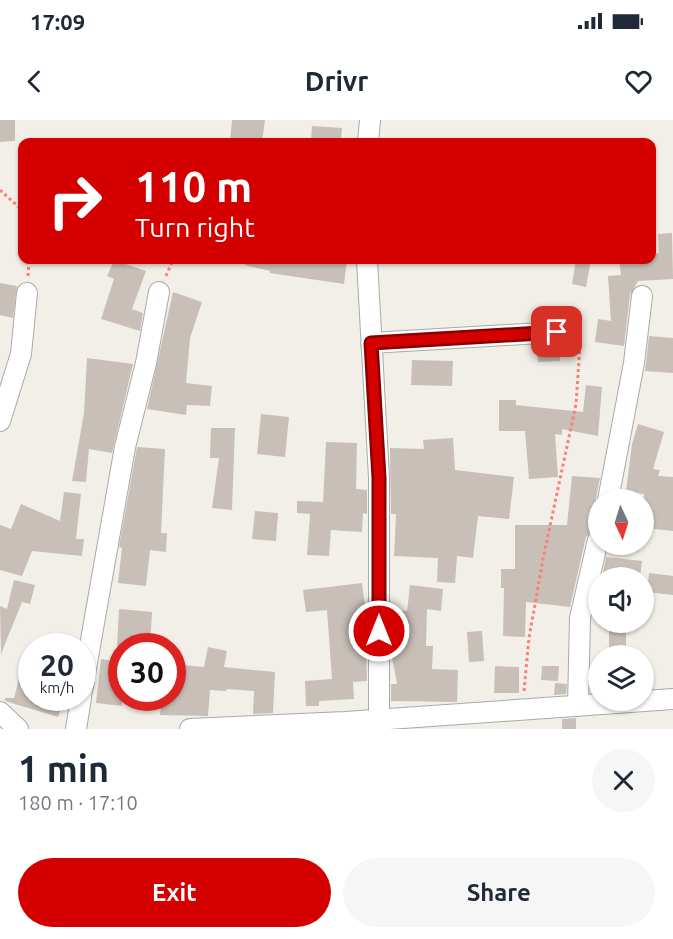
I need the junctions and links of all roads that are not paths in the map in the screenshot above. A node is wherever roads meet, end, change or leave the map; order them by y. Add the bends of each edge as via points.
1 (370, 120) edge
2 (368, 138) edge
3 (367, 264) edge
4 (159, 292) dead end
5 (27, 293) dead end
6 (642, 296) dead end
7 (557, 332) road end
8 (371, 343) junction
9 (0, 420) edge
10 (610, 489) edge
11 (595, 555) edge
12 (92, 633) edge
13 (673, 699) edge
14 (578, 706) junction
15 (79, 711) edge
16 (0, 712) edge
17 (379, 718) junction
18 (487, 720) edge
19 (18, 729) edge
20 (26, 729) edge
21 (76, 729) edge
22 (190, 729) edge

1 - 2 street
3 - 8 street
4 - 12 street via 125,447
5 - 9 street via 21,354
6 - 10 street via 634,363
7 - 8 street
8 - 17 street via 379,478
11 - 14 street via 580,618
13 - 14 street
14 - 18 street via 523,708
15 - 21 street
16 - 19 street
17 - 18 street
17 - 22 street
19 - 20 street

